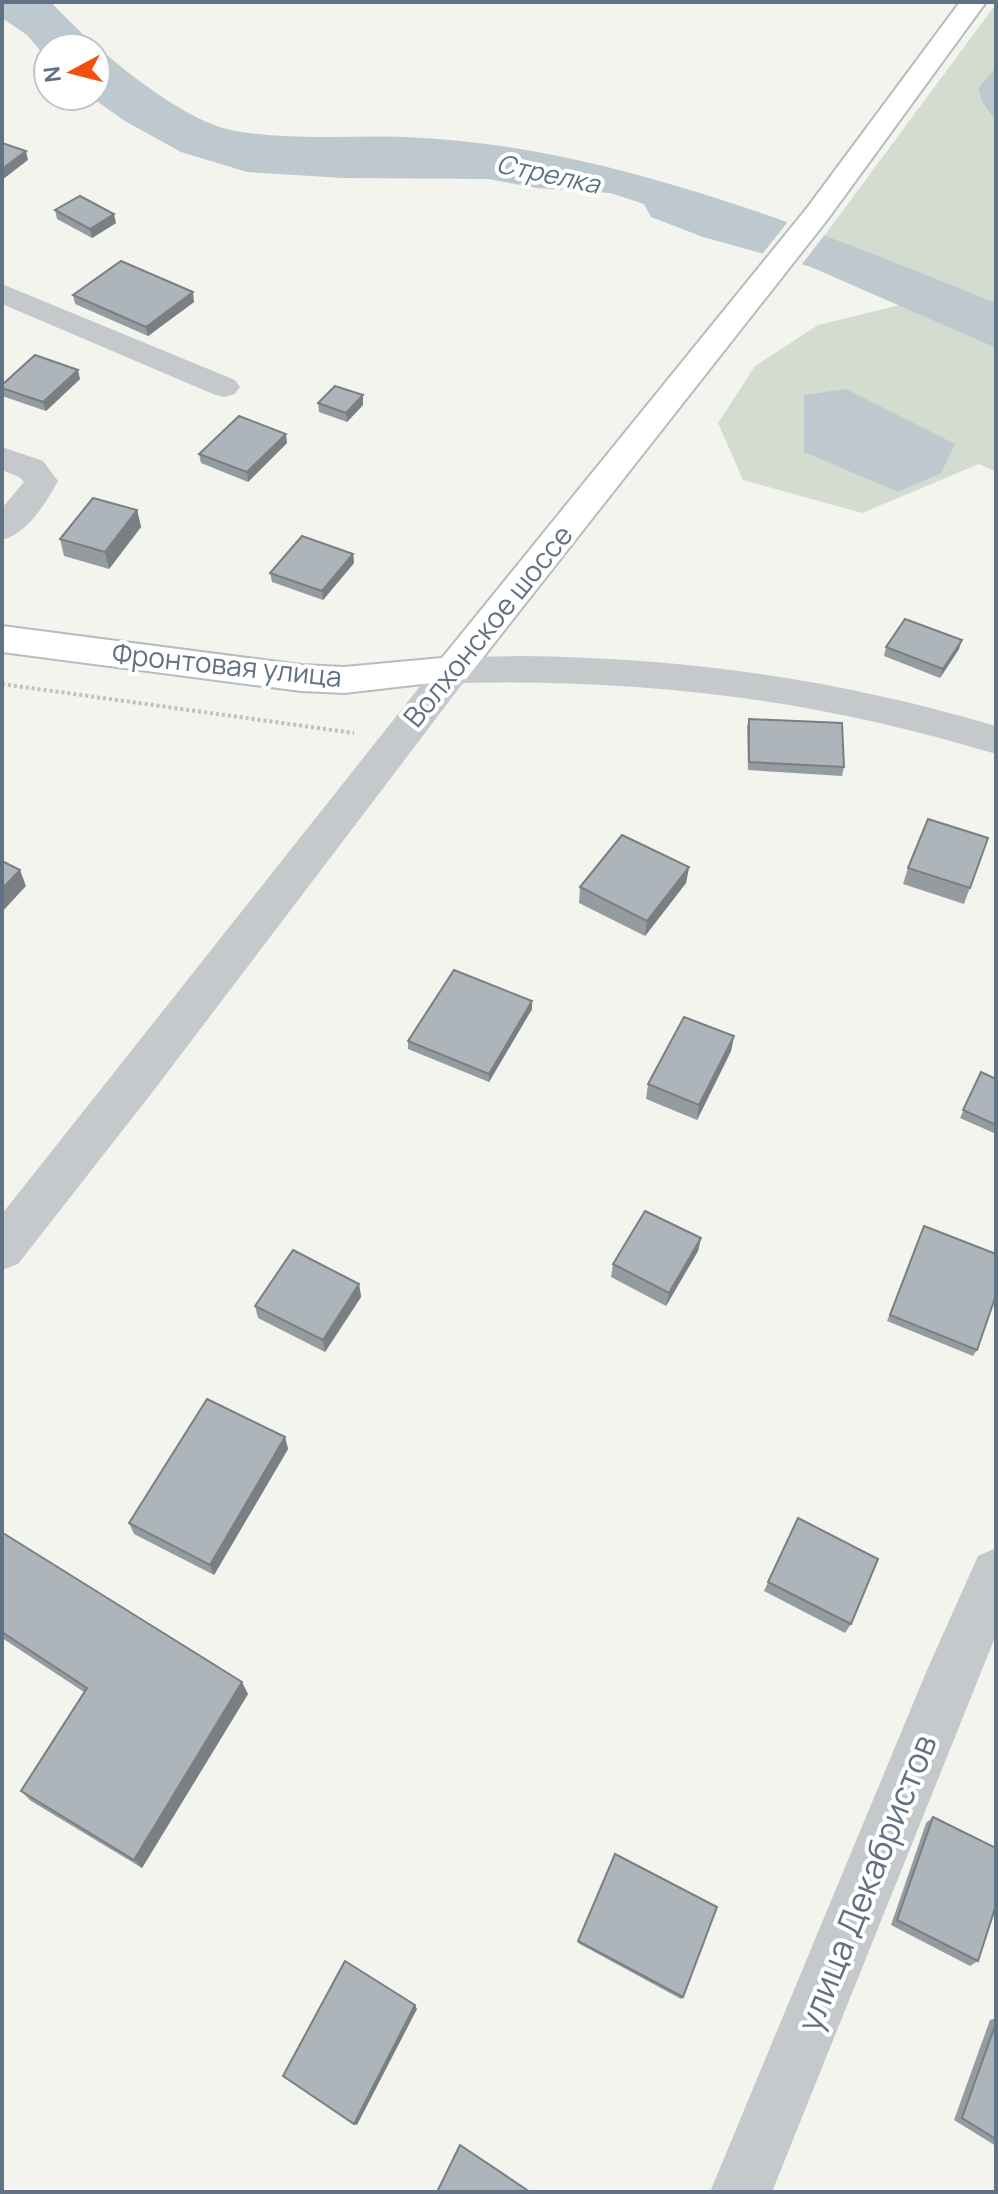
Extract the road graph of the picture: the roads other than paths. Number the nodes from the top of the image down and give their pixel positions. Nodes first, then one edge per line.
1 (973, 2) edge
2 (8, 304) edge
3 (224, 387) dead end
4 (2, 458) edge
5 (2, 529) edge
6 (2, 639) edge
7 (453, 670) junction
8 (996, 740) edge
9 (2, 1249) edge
10 (996, 1574) edge
11 (741, 2192) edge

1 - 7 main road, Волхонское шоссе
2 - 3 street
4 - 5 street
6 - 7 main road, Фронтовая улица
7 - 8 street
7 - 9 street, Волхонское шоссе
10 - 11 street, улица Декабристов

